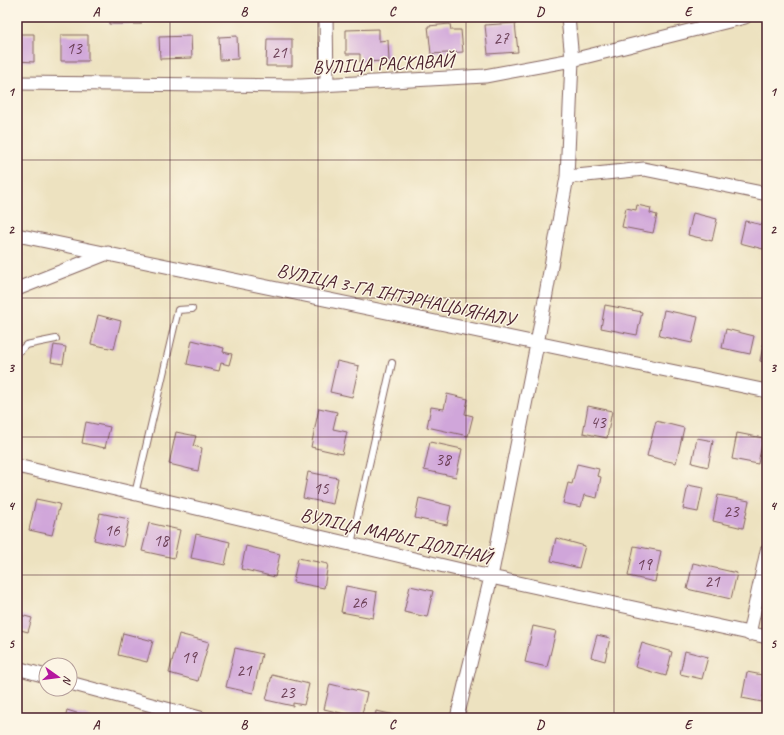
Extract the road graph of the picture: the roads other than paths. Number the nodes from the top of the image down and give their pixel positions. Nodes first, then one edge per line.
1 (326, 17) edge
2 (568, 17) edge
3 (745, 17) edge
4 (572, 60) junction
5 (17, 83) edge
6 (327, 85) junction
7 (567, 177) junction
8 (767, 194) edge
9 (17, 235) edge
10 (108, 253) junction
11 (17, 289) edge
12 (192, 309) dead end
13 (56, 339) dead end
14 (538, 344) junction
15 (17, 354) edge
16 (392, 363) dead end
17 (767, 391) edge
18 (17, 466) edge
19 (135, 494) junction
20 (351, 544) junction
21 (767, 552) edge
22 (491, 577) junction
23 (749, 634) junction
24 (767, 637) edge
25 (17, 668) edge
26 (38, 674) edge
27 (78, 685) edge
28 (200, 718) edge
29 (457, 718) edge

1 - 6 street
2 - 4 street
3 - 4 street, ВУЛІЦА РАСКАВАЙ
4 - 6 street, ВУЛІЦА РАСКАВАЙ
4 - 7 street
5 - 6 street, ВУЛІЦА РАСКАВАЙ
7 - 8 street
7 - 14 street
9 - 10 street, ВУЛІЦА 3-ГА ІНТЭРНАЦЫЯНАЛУ
10 - 11 street
10 - 14 street, ВУЛІЦА 3-ГА ІНТЭРНАЦЫЯНАЛУ
12 - 19 lane
13 - 15 lane
14 - 17 street, ВУЛІЦА 3-ГА ІНТЭРНАЦЫЯНАЛУ
14 - 22 street
16 - 20 lane
18 - 19 street, ВУЛІЦА МАРЫІ ДОЛІНАЙ
19 - 20 street, ВУЛІЦА МАРЫІ ДОЛІНАЙ
20 - 22 street, ВУЛІЦА МАРЫІ ДОЛІНАЙ
21 - 23 street
22 - 23 street, ВУЛІЦА МАРЫІ ДОЛІНАЙ
22 - 29 street
23 - 24 street, ВУЛІЦА МАРЫІ ДОЛІНАЙ
25 - 26 street
27 - 28 street

